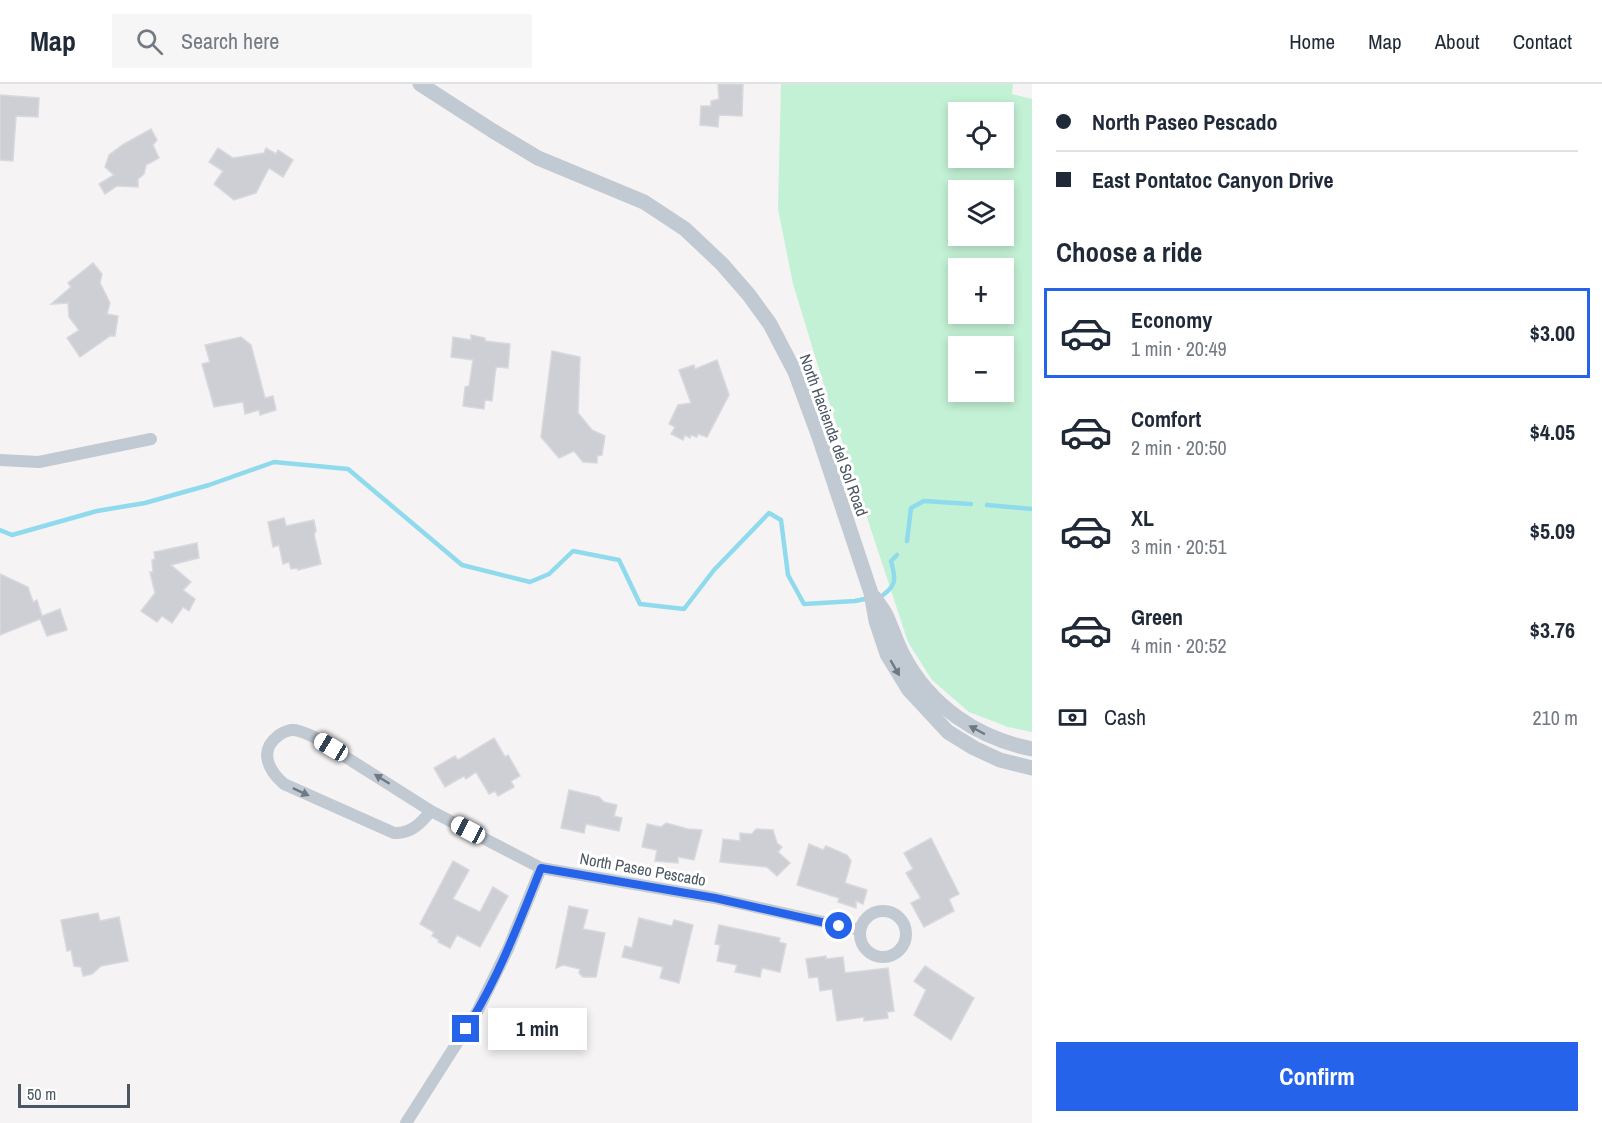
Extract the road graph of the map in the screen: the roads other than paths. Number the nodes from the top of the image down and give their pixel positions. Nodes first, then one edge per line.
1 (420, 84) edge
2 (151, 439) dead end
3 (0, 460) edge
4 (871, 593) junction
5 (1032, 749) edge
6 (1032, 768) edge
7 (431, 811) junction
8 (541, 868) junction
9 (860, 930) dead end
10 (406, 1123) edge

1 - 4 street, North Hacienda del Sol Road
2 - 3 street
5 -> 4 street, North Hacienda del Sol Road
4 -> 6 street, North Hacienda del Sol Road
7 -> 7 street, North Paseo Pescado
7 - 8 street, North Paseo Pescado
8 - 9 street, North Paseo Pescado
8 - 10 street

